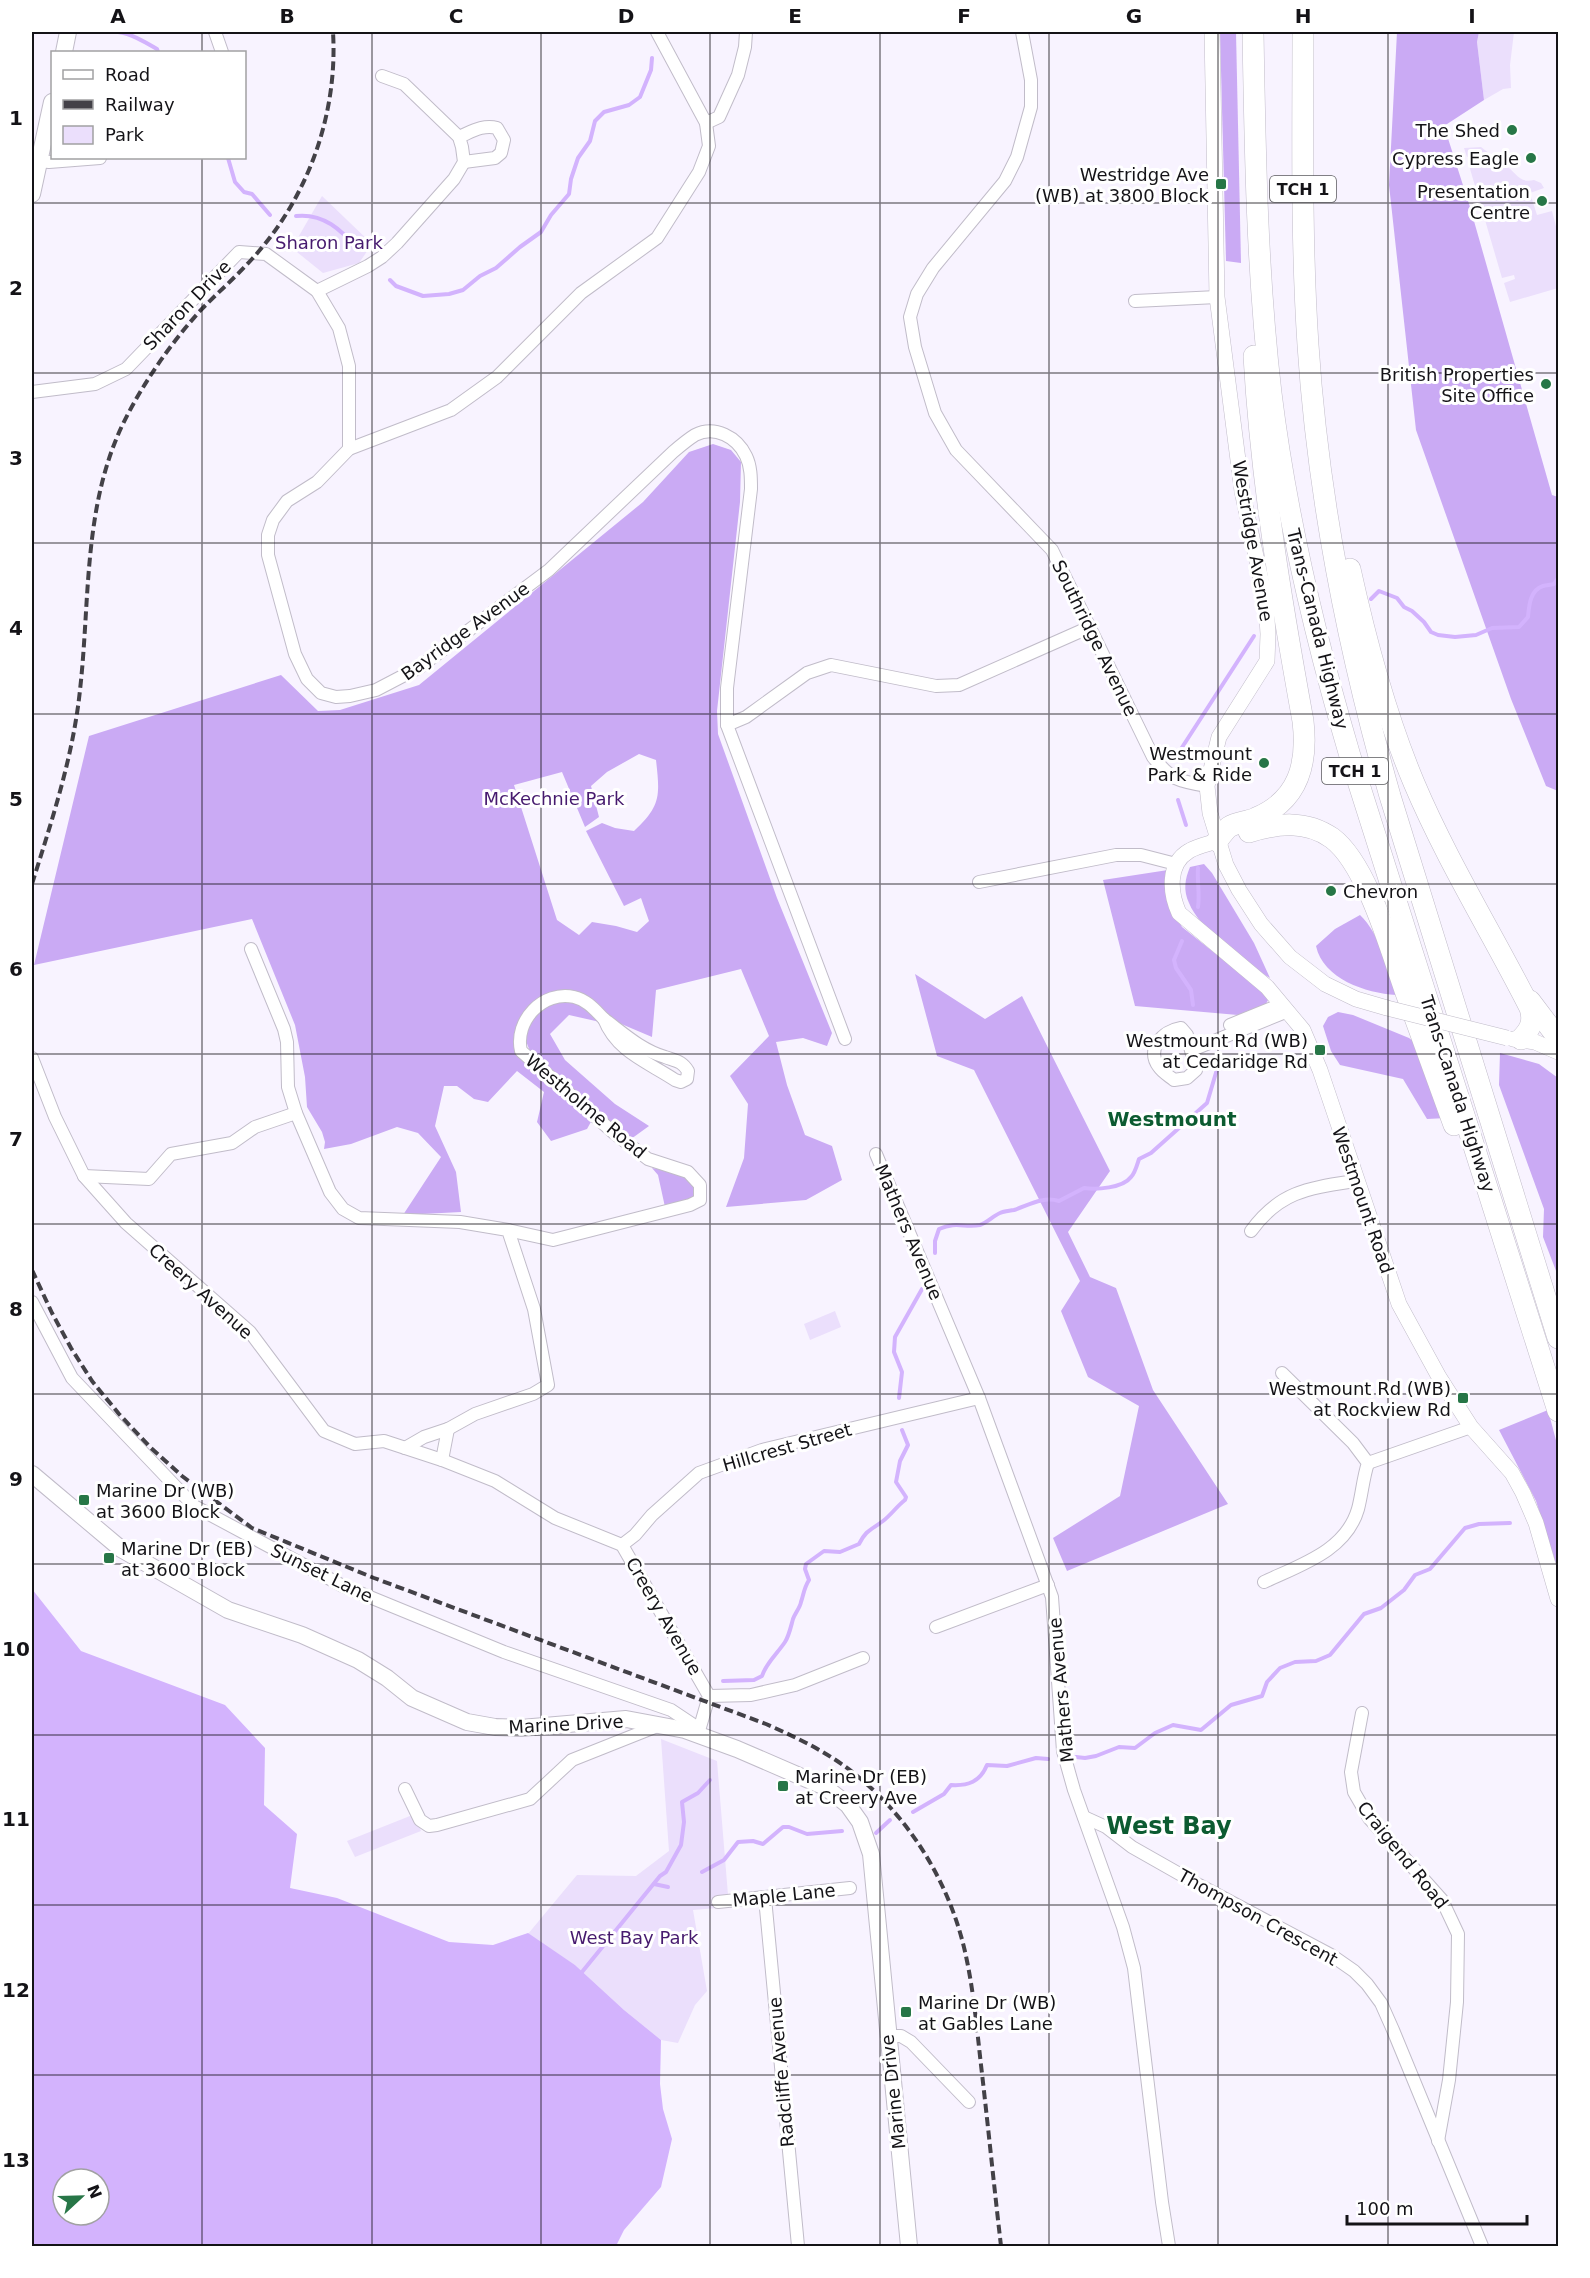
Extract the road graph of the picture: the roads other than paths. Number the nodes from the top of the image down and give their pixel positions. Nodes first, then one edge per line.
1 (68, 32) edge
2 (215, 32) edge
3 (657, 32) edge
4 (746, 32) edge
5 (1022, 32) edge
6 (1212, 32) edge
7 (1253, 32) edge
8 (1303, 32) edge
9 (64, 51) edge
10 (222, 51) edge
11 (382, 76) dead end
12 (51, 107) edge
13 (706, 123) junction
14 (459, 137) junction
15 (88, 159) edge
16 (464, 162) junction
17 (38, 168) junction
18 (32, 194) edge
19 (1257, 210) junction
20 (317, 291) junction
21 (1217, 297) junction
22 (1135, 301) dead end
23 (1308, 347) junction
24 (32, 392) edge
25 (349, 449) junction
26 (1090, 627) junction
27 (728, 725) junction
28 (1207, 786) junction
29 (1217, 842) junction
30 (1176, 864) junction
31 (979, 882) dead end
32 (251, 949) dead end
33 (1515, 978) junction
34 (1285, 1007) junction
35 (604, 1019) junction
36 (1558, 1038) edge
37 (844, 1039) dead end
38 (1514, 1039) junction
39 (1191, 1046) dead end
40 (1558, 1052) edge
41 (32, 1058) edge
42 (296, 1113) junction
43 (876, 1154) dead end
44 (84, 1176) junction
45 (1355, 1180) junction
46 (508, 1230) junction
47 (1251, 1231) dead end
48 (32, 1302) edge
49 (1528, 1315) junction
50 (1558, 1338) edge
51 (1282, 1373) dead end
52 (978, 1398) junction
53 (1558, 1411) edge
54 (1471, 1426) junction
55 (448, 1429) junction
56 (405, 1448) junction
57 (442, 1460) junction
58 (1368, 1463) junction
59 (32, 1474) edge
60 (622, 1545) junction
61 (1264, 1582) dead end
62 (1048, 1585) junction
63 (1558, 1599) edge
64 (936, 1627) dead end
65 (863, 1658) dead end
66 (709, 1696) junction
67 (1362, 1713) dead end
68 (662, 1725) junction
69 (698, 1731) junction
70 (405, 1789) dead end
71 (1084, 1817) junction
72 (850, 1888) dead end
73 (765, 1898) junction
74 (718, 1902) dead end
75 (887, 2036) junction
76 (969, 2102) dead end
77 (1438, 2141) junction
78 (798, 2247) edge
79 (909, 2247) edge
80 (1169, 2247) edge
81 (1482, 2247) edge

1 - 9 main road
2 - 10 street
3 - 13 street, Bayridge Avenue
4 - 13 street
5 - 26 street, Southridge Avenue
6 - 21 street, Westridge Avenue
7 - 19 highway, Trans-Canada Highway / TCH 1
8 - 23 highway, Trans-Canada Highway / TCH 1
11 - 14 street
12 - 17 main road
13 - 25 street, Bayridge Avenue
14 - 16 street
14 - 16 street
15 - 17 street
16 - 20 street
17 - 18 main road
19 - 29 highway
19 - 49 highway, Trans-Canada Highway / TCH 1
20 - 24 street, Sharon Drive
20 - 25 street, Sharon Drive
21 - 22 street
21 - 28 street, Westridge Avenue
23 - 33 highway
23 - 50 highway, Trans-Canada Highway / TCH 1
25 - 27 street, Bayridge Avenue
26 - 27 street
26 - 28 street, Southridge Avenue
27 - 37 street
28 - 29 street, Westridge Avenue
29 - 30 street
29 - 38 street, Westridge Avenue, bridge
29 - 49 highway
30 - 31 street
30 - 34 street, Westmount Road
32 - 42 street
33 - 36 highway
33 - 38 highway
34 - 39 street
34 - 45 street, Westmount Road
35 - 35 street, Westholme Road
35 - 46 street, Westholme Road
38 - 40 street, Westridge Avenue
41 - 44 street, Creery Avenue
42 - 44 street
42 - 46 street
43 - 52 street, Mathers Avenue
44 - 56 street, Creery Avenue
45 - 47 street
45 - 54 street, Westmount Road
46 - 55 street
48 - 69 street, Sunset Lane
49 - 53 highway, Trans-Canada Highway / TCH 1
51 - 58 street
52 - 60 street, Hillcrest Street
52 - 62 street, Mathers Avenue
54 - 58 street
54 - 63 street, Westmount Road
55 - 56 street
55 - 57 street
56 - 57 street, Creery Avenue
57 - 60 street, Creery Avenue
58 - 61 street
59 - 68 main road, Marine Drive
60 - 66 street, Creery Avenue
62 - 64 street
62 - 71 street, Mathers Avenue
65 - 66 street
66 - 69 street, Creery Avenue
67 - 77 street, Craigend Road
68 - 69 main road, Marine Drive
68 - 70 street
69 - 75 main road, Marine Drive
71 - 77 street, Thompson Crescent
71 - 80 street, Mathers Avenue
72 - 73 street, Maple Lane
73 - 74 street, Maple Lane
73 - 78 street, Radcliffe Avenue
75 - 76 street
75 - 79 main road, Marine Drive
77 - 81 street, Thompson Crescent

